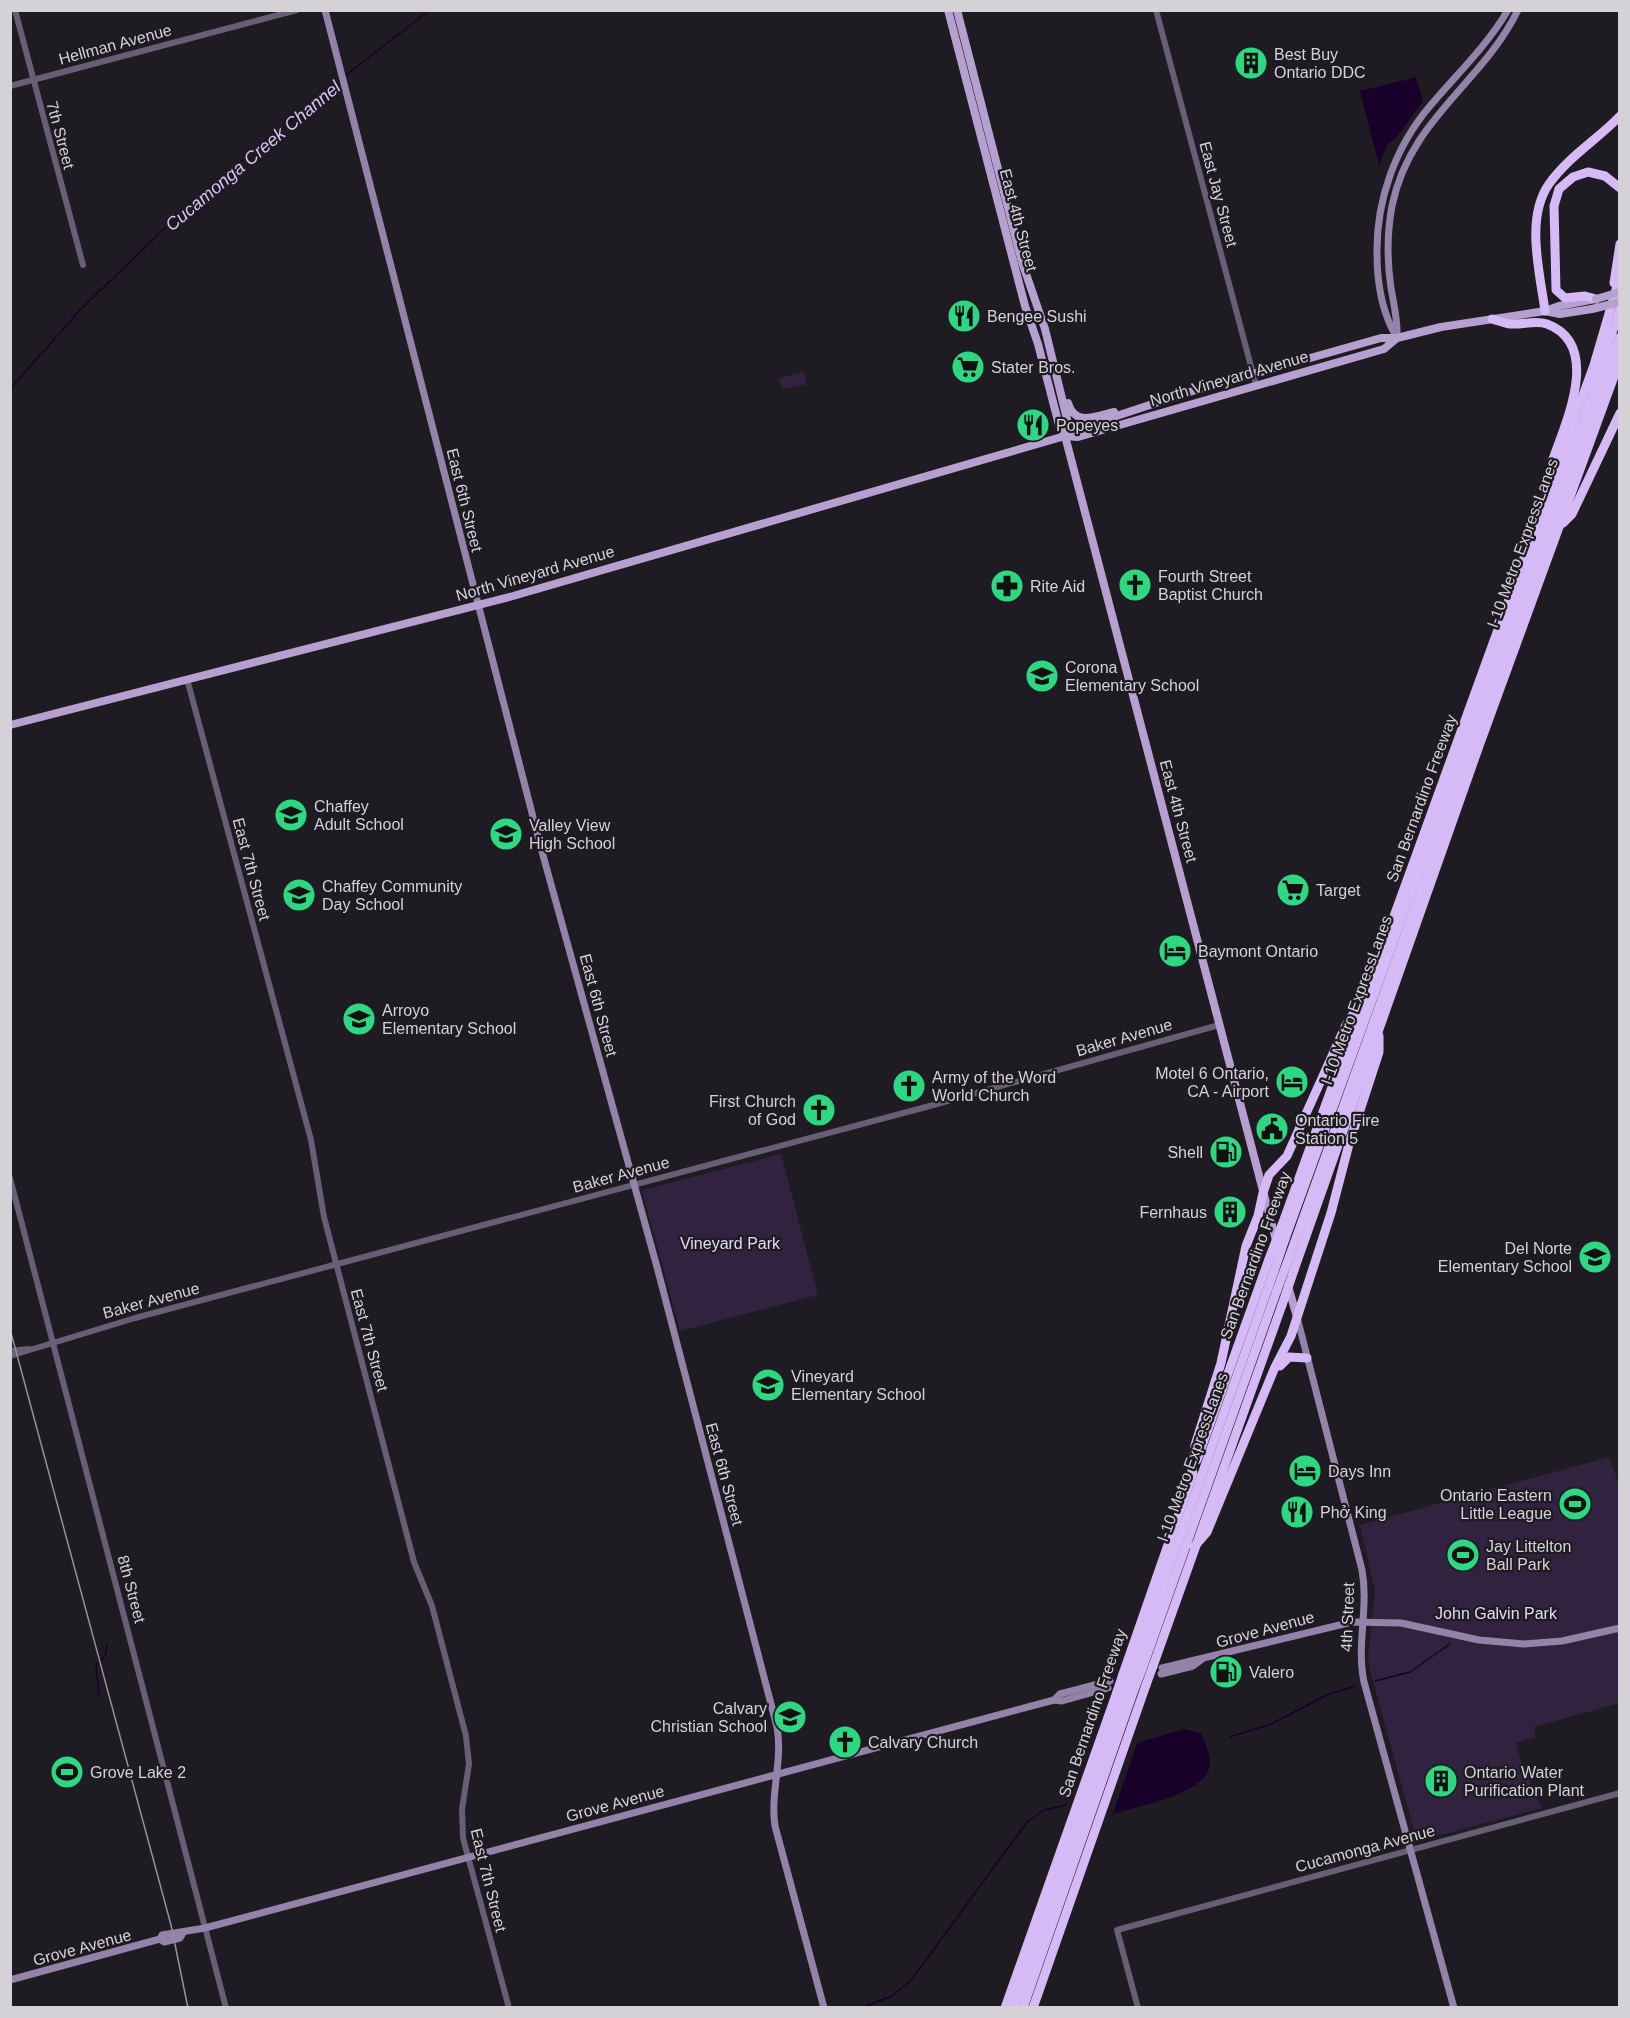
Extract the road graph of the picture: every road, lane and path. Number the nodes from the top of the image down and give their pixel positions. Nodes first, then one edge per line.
1 (15, 10) edge
2 (297, 10) edge
3 (325, 10) edge
4 (948, 10) edge
5 (957, 10) edge
6 (1156, 10) edge
7 (1508, 10) edge
8 (1518, 10) edge
9 (33, 80) junction
10 (10, 86) edge
11 (1620, 116) edge
12 (1620, 188) edge
13 (1620, 244) edge
14 (83, 265) dead end
15 (1620, 276) edge
16 (1620, 292) edge
17 (1620, 302) edge
18 (1594, 304) junction
19 (1615, 310) edge
20 (1545, 311) junction
21 (1492, 319) junction
22 (1047, 337) junction
23 (1620, 337) edge
24 (1397, 338) junction
25 (1620, 360) edge
26 (1253, 374) junction
27 (1256, 385) junction
28 (1186, 393) junction
29 (1620, 413) edge
30 (1127, 414) junction
31 (1142, 419) junction
32 (1065, 436) junction
33 (1541, 508) junction
34 (1562, 525) junction
35 (479, 605) junction
36 (187, 679) junction
37 (10, 725) edge
38 (1365, 996) junction
39 (1219, 1025) junction
40 (1379, 1029) junction
41 (10, 1178) edge
42 (633, 1185) junction
43 (1263, 1193) junction
44 (336, 1264) junction
45 (1297, 1317) junction
46 (54, 1342) junction
47 (29, 1349) junction
48 (10, 1352) edge
49 (10, 1356) edge
50 (1307, 1358) junction
51 (1271, 1381) junction
52 (1191, 1478) junction
53 (1194, 1547) junction
54 (1362, 1621) junction
55 (1620, 1628) edge
56 (1158, 1669) junction
57 (1132, 1672) junction
58 (1119, 1688) junction
59 (778, 1774) junction
60 (1620, 1793) edge
61 (1410, 1850) junction
62 (468, 1857) junction
63 (205, 1928) junction
64 (1036, 1946) junction
65 (10, 1980) edge
66 (226, 2007) edge
67 (509, 2007) edge
68 (824, 2007) edge
69 (1005, 2007) edge
70 (1014, 2007) edge
71 (1023, 2007) edge
72 (1033, 2007) edge
73 (1138, 2007) edge
74 (1454, 2007) edge

1 - 9 street, 7th Street
2 - 9 street, Hellman Avenue
3 - 35 main road, East 6th Street
4 - 32 main road, East 4th Street
5 - 22 main road, East 4th Street
6 - 26 street, East Jay Street
7 - 24 main road
8 - 24 main road
9 - 10 street, Hellman Avenue
9 - 14 street, 7th Street
11 - 20 highway
12 - 18 highway
13 - 19 highway
15 - 19 highway, San Bernardino Freeway
16 - 18 main road, North Vineyard Avenue, bridge
17 - 18 main road, North Vineyard Avenue, bridge
18 - 20 main road, North Vineyard Avenue
19 - 33 highway, San Bernardino Freeway
19 - 57 highway, I-10 Metro ExpressLanes, bridge
20 - 21 main road, North Vineyard Avenue
21 - 24 main road, North Vineyard Avenue
21 - 33 highway
22 - 30 main road
22 - 32 main road, East 4th Street
23 - 57 highway, I-10 Metro ExpressLanes, bridge
24 - 26 main road, North Vineyard Avenue
24 - 27 main road, North Vineyard Avenue
25 - 34 highway
26 - 27 street, East Jay Street
26 - 28 main road, North Vineyard Avenue
27 - 31 main road, North Vineyard Avenue
28 - 30 main road, North Vineyard Avenue
28 - 31 main road
29 - 34 highway
30 - 32 main road, North Vineyard Avenue
31 - 32 main road, North Vineyard Avenue
32 - 35 main road, North Vineyard Avenue
32 - 39 main road, East 4th Street
33 - 38 highway, San Bernardino Freeway
34 - 40 highway
35 - 36 main road, North Vineyard Avenue
35 - 42 main road, East 6th Street
36 - 37 main road, North Vineyard Avenue
36 - 44 street, East 7th Street
38 - 43 highway
38 - 52 highway, San Bernardino Freeway, bridge
39 - 42 street, Baker Avenue
39 - 43 main road, East 4th Street
40 - 45 highway
40 - 53 highway, bridge
41 - 46 street, 8th Street
42 - 44 street, Baker Avenue
42 - 59 main road, East 6th Street
43 - 45 main road, 4th Street
43 - 52 highway
44 - 46 street, Baker Avenue
44 - 62 street, East 7th Street
45 - 50 main road, 4th Street
45 - 51 highway
46 - 47 street, Baker Avenue
46 - 63 street, 8th Street
47 - 48 street, Baker Avenue
47 - 49 street, Baker Avenue
50 - 51 highway
50 - 54 main road, 4th Street
51 - 53 highway
52 - 57 highway, San Bernardino Freeway
53 - 56 highway
54 - 55 main road, Grove Avenue
54 - 56 main road, Grove Avenue
54 - 61 main road, 4th Street
56 - 72 highway, bridge
57 - 58 highway, San Bernardino Freeway, bridge
57 - 58 highway, I-10 Metro ExpressLanes, bridge
58 - 59 main road, Grove Avenue
58 - 64 highway, I-10 Metro ExpressLanes
58 - 69 highway, San Bernardino Freeway
58 - 71 highway, I-10 Metro ExpressLanes
59 - 62 main road, Grove Avenue
59 - 68 main road, East 6th Street
60 - 61 street, Cucamonga Avenue
61 - 73 street, Cucamonga Avenue
61 - 74 main road, 4th Street
62 - 63 main road, Grove Avenue
62 - 67 street, East 7th Street
63 - 65 main road, Grove Avenue
63 - 66 street, 8th Street
64 - 69 highway
64 - 70 highway, I-10 Metro ExpressLanes

